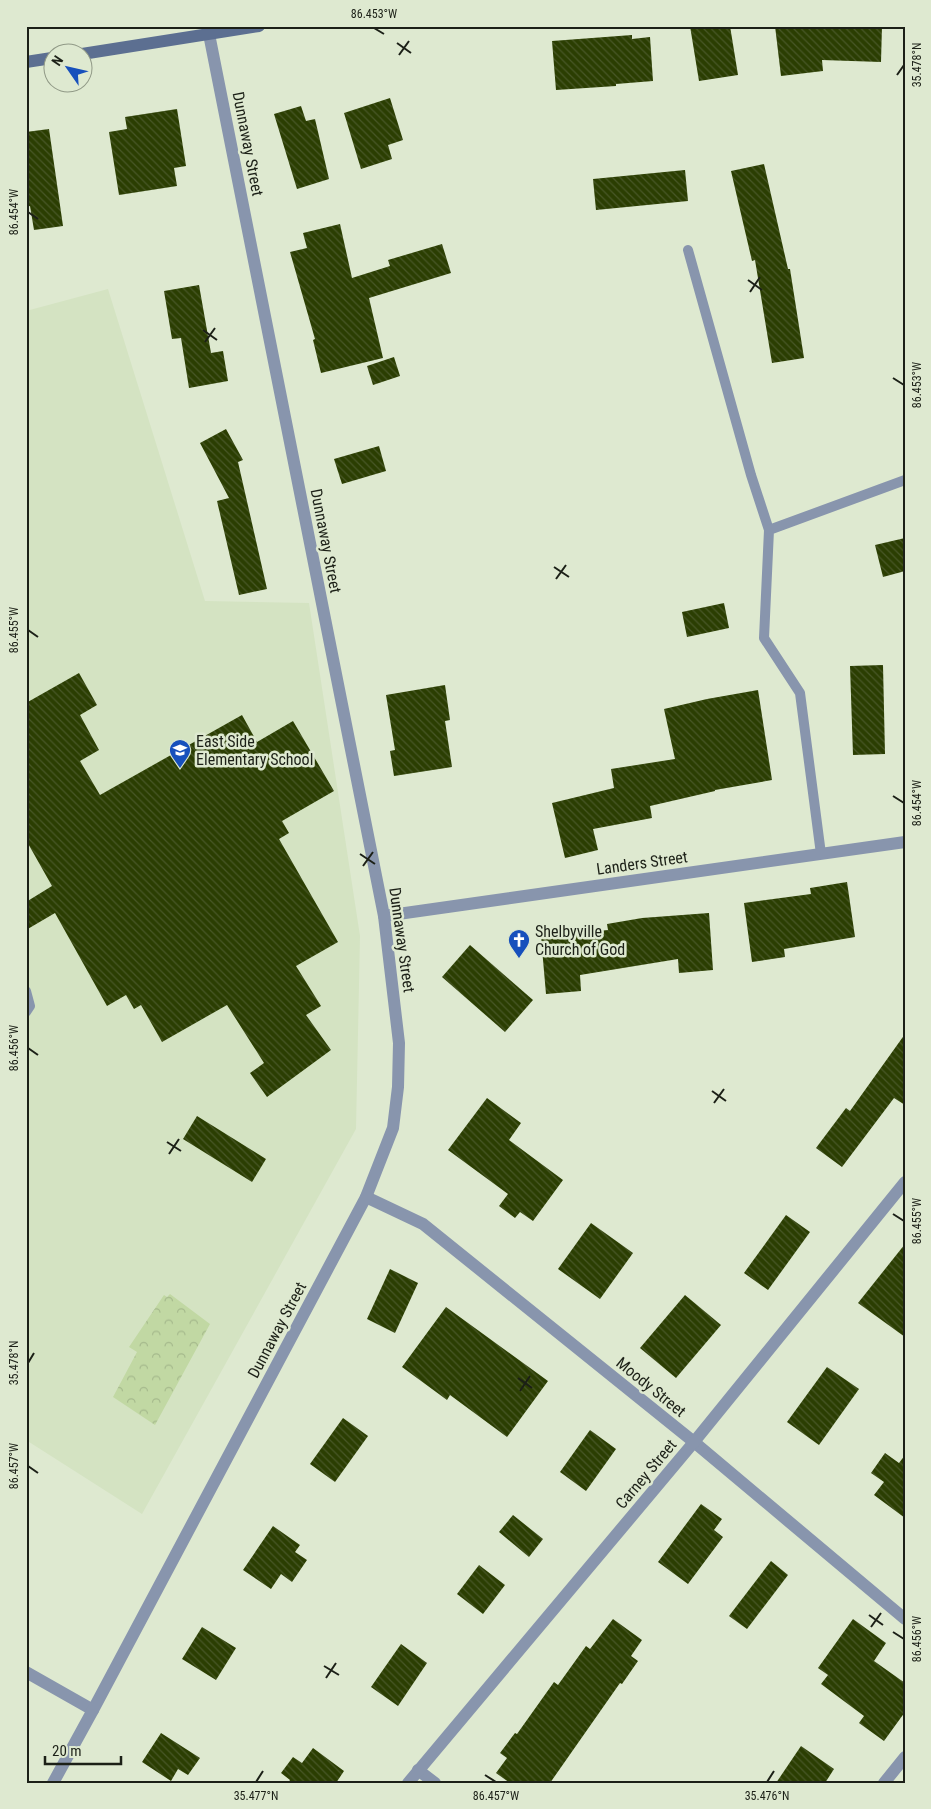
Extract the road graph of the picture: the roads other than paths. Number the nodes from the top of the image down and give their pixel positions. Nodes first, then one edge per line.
1 (259, 26) edge
2 (209, 34) junction
3 (92, 52) edge
4 (42, 60) edge
5 (26, 62) edge
6 (688, 250) dead end
7 (905, 480) edge
8 (769, 530) junction
9 (905, 842) edge
10 (821, 854) junction
11 (384, 916) junction
12 (26, 991) edge
13 (26, 1012) edge
14 (905, 1182) edge
15 (366, 1196) junction
16 (694, 1442) junction
17 (903, 1615) edge
18 (26, 1672) edge
19 (94, 1710) junction
20 (905, 1757) edge
21 (418, 1770) junction
22 (52, 1783) edge
23 (408, 1783) edge
24 (435, 1783) edge
25 (884, 1783) edge

1 - 2 main road
2 - 3 main road
2 - 11 street, Dunnaway Street
4 - 5 main road
6 - 8 lane
7 - 8 lane
8 - 10 lane
9 - 10 street, Landers Street
10 - 11 street, Landers Street
11 - 15 street, Dunnaway Street
12 - 13 lane
14 - 16 street, Carney Street
15 - 16 street, Moody Street
15 - 19 street, Dunnaway Street
16 - 17 street, Moody Street
16 - 21 street, Carney Street
18 - 19 street
19 - 22 street, Dunnaway Street
20 - 25 street
21 - 23 street, Carney Street
21 - 24 street

